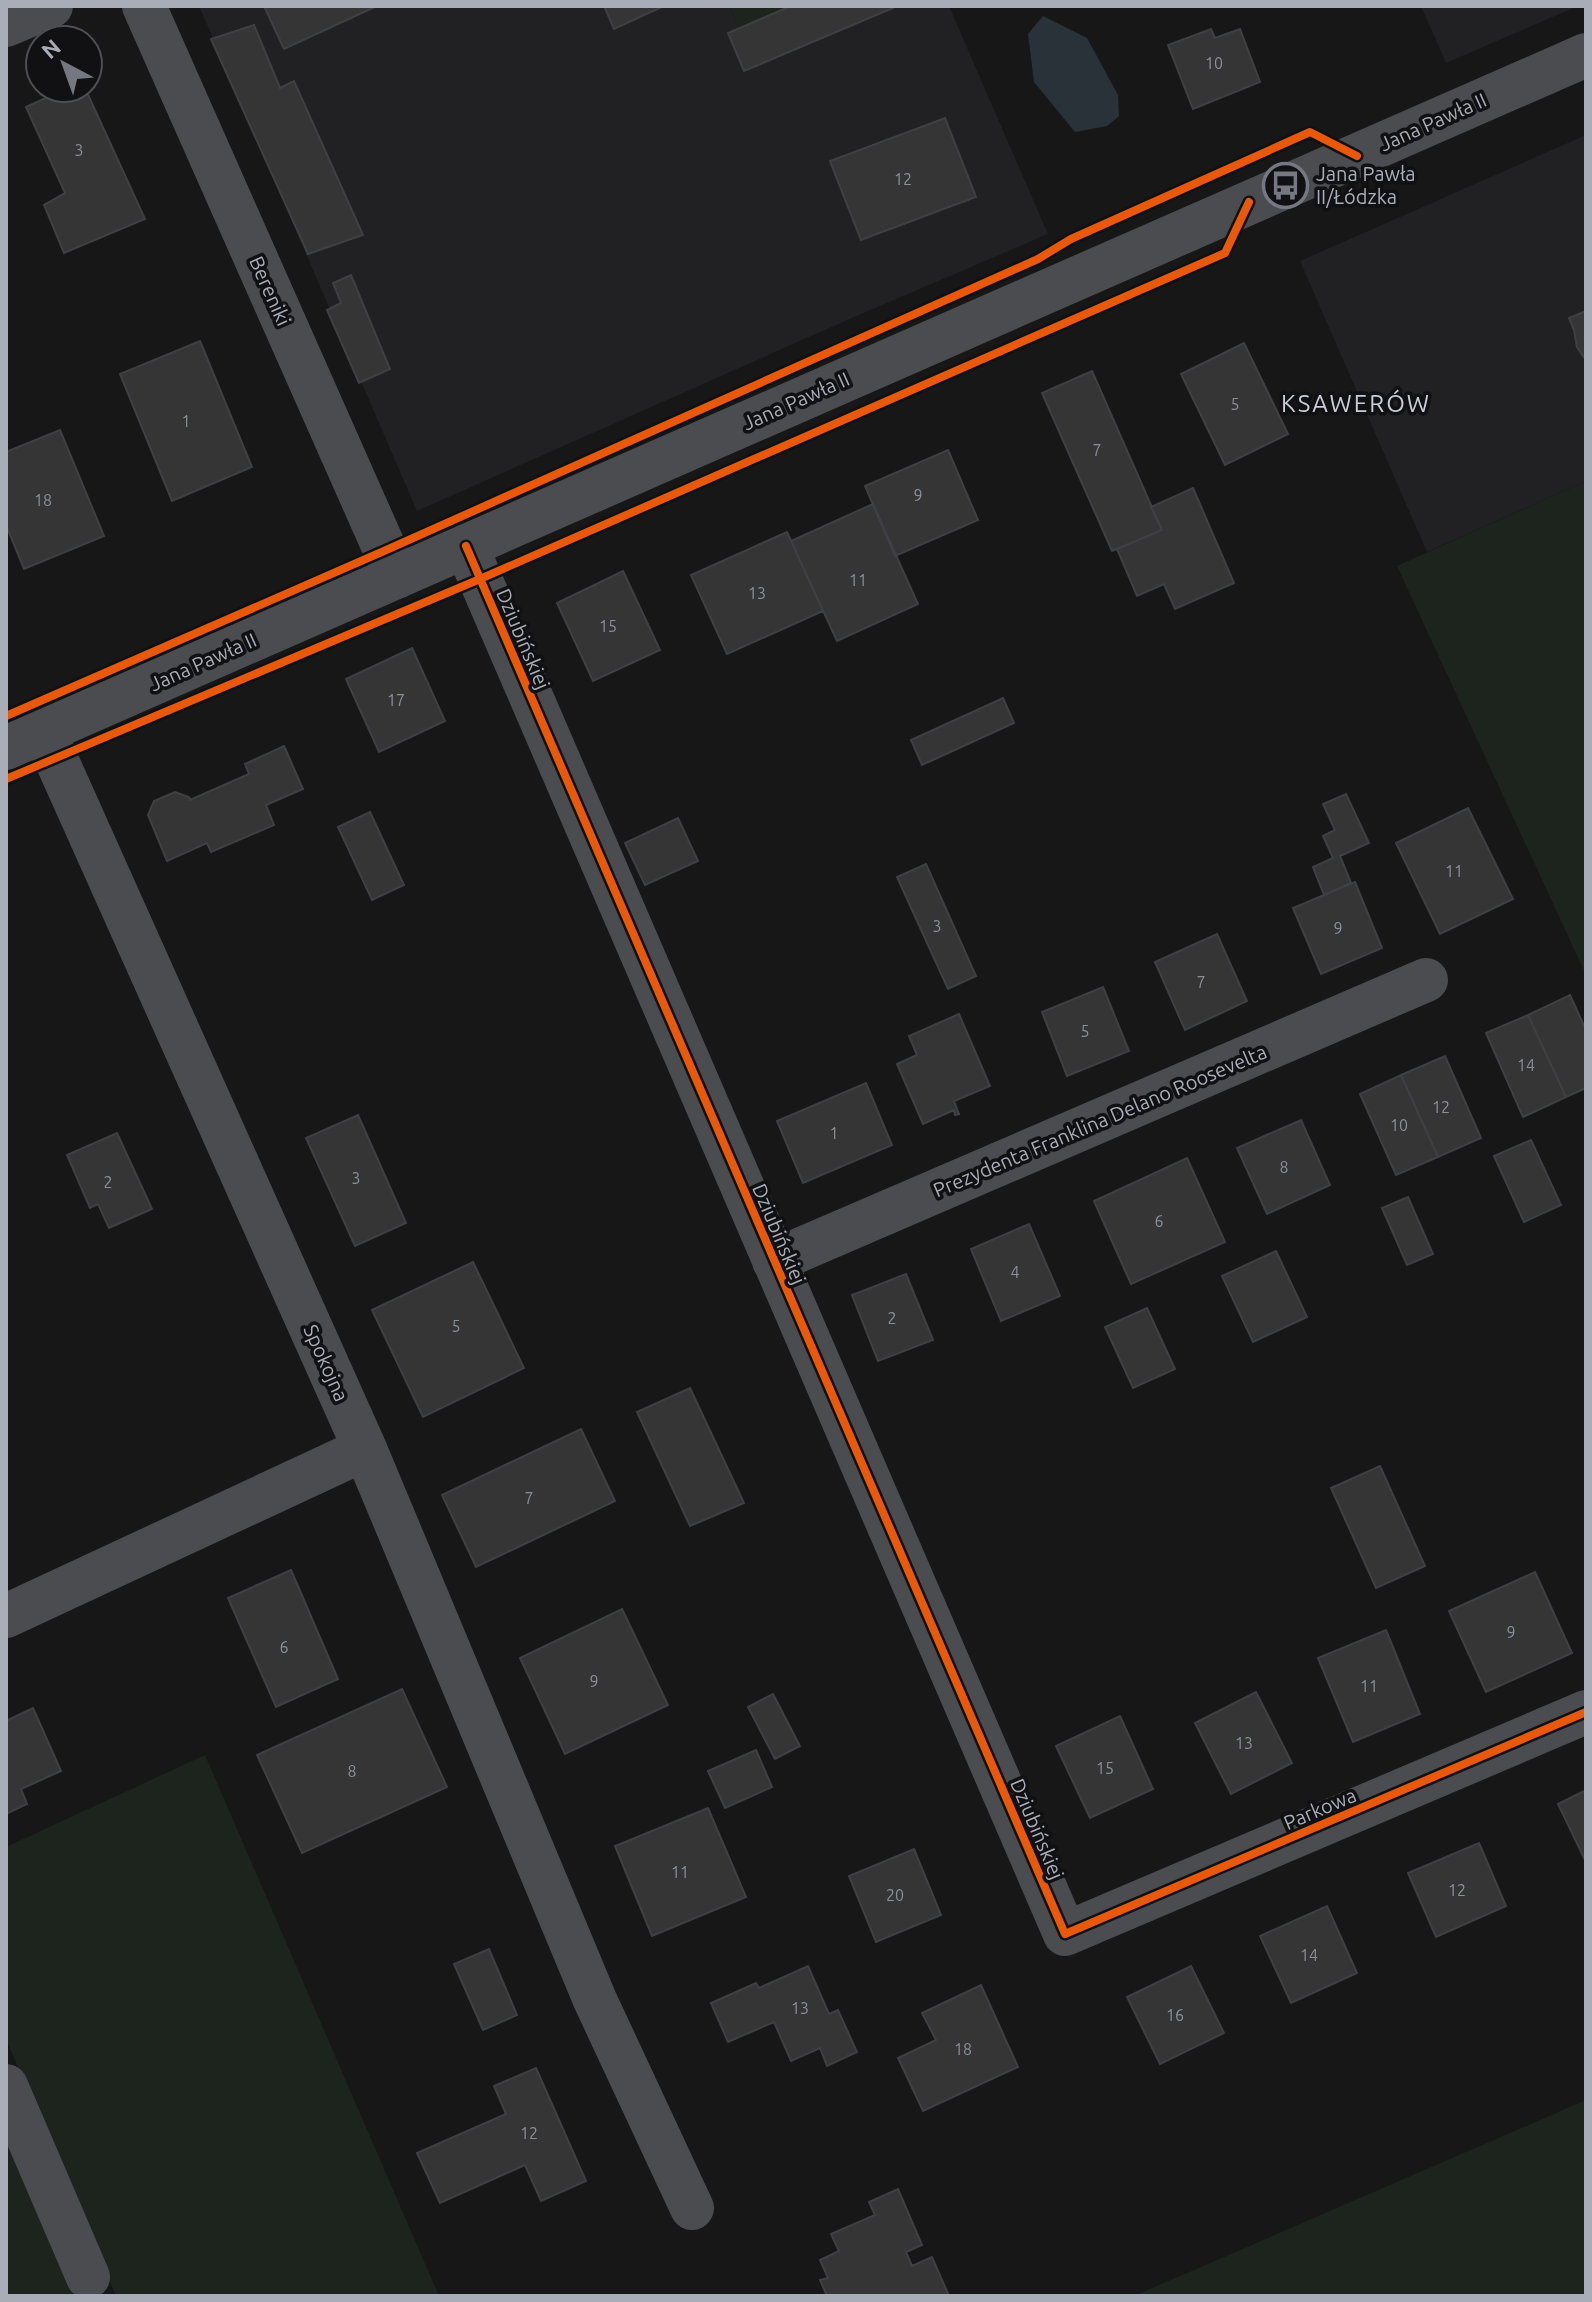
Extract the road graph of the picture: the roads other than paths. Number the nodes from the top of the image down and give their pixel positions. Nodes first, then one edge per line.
1 (51, 6) edge
2 (144, 6) edge
3 (6, 25) edge
4 (1586, 55) edge
5 (466, 546) junction
6 (397, 577) junction
7 (25, 740) edge
8 (1426, 980) dead end
9 (774, 1261) junction
10 (365, 1449) junction
11 (6, 1616) edge
12 (1586, 1712) edge
13 (1065, 1934) joint
14 (6, 2086) edge
15 (692, 2208) dead end
16 (88, 2277) dead end

1 - 3 street
2 - 6 street, Bereniki
4 - 5 street, Jana Pawła II
5 - 6 street, Jana Pawła II
5 - 9 street, Dziubińskiej
6 - 7 street, Jana Pawła II
7 - 10 street, Spokojna
8 - 9 street, Prezydenta Franklina Delano Roosevelta
9 - 13 street, Dziubińskiej
10 - 11 street
10 - 15 street, Spokojna
12 - 13 street, Parkowa
14 - 16 street

